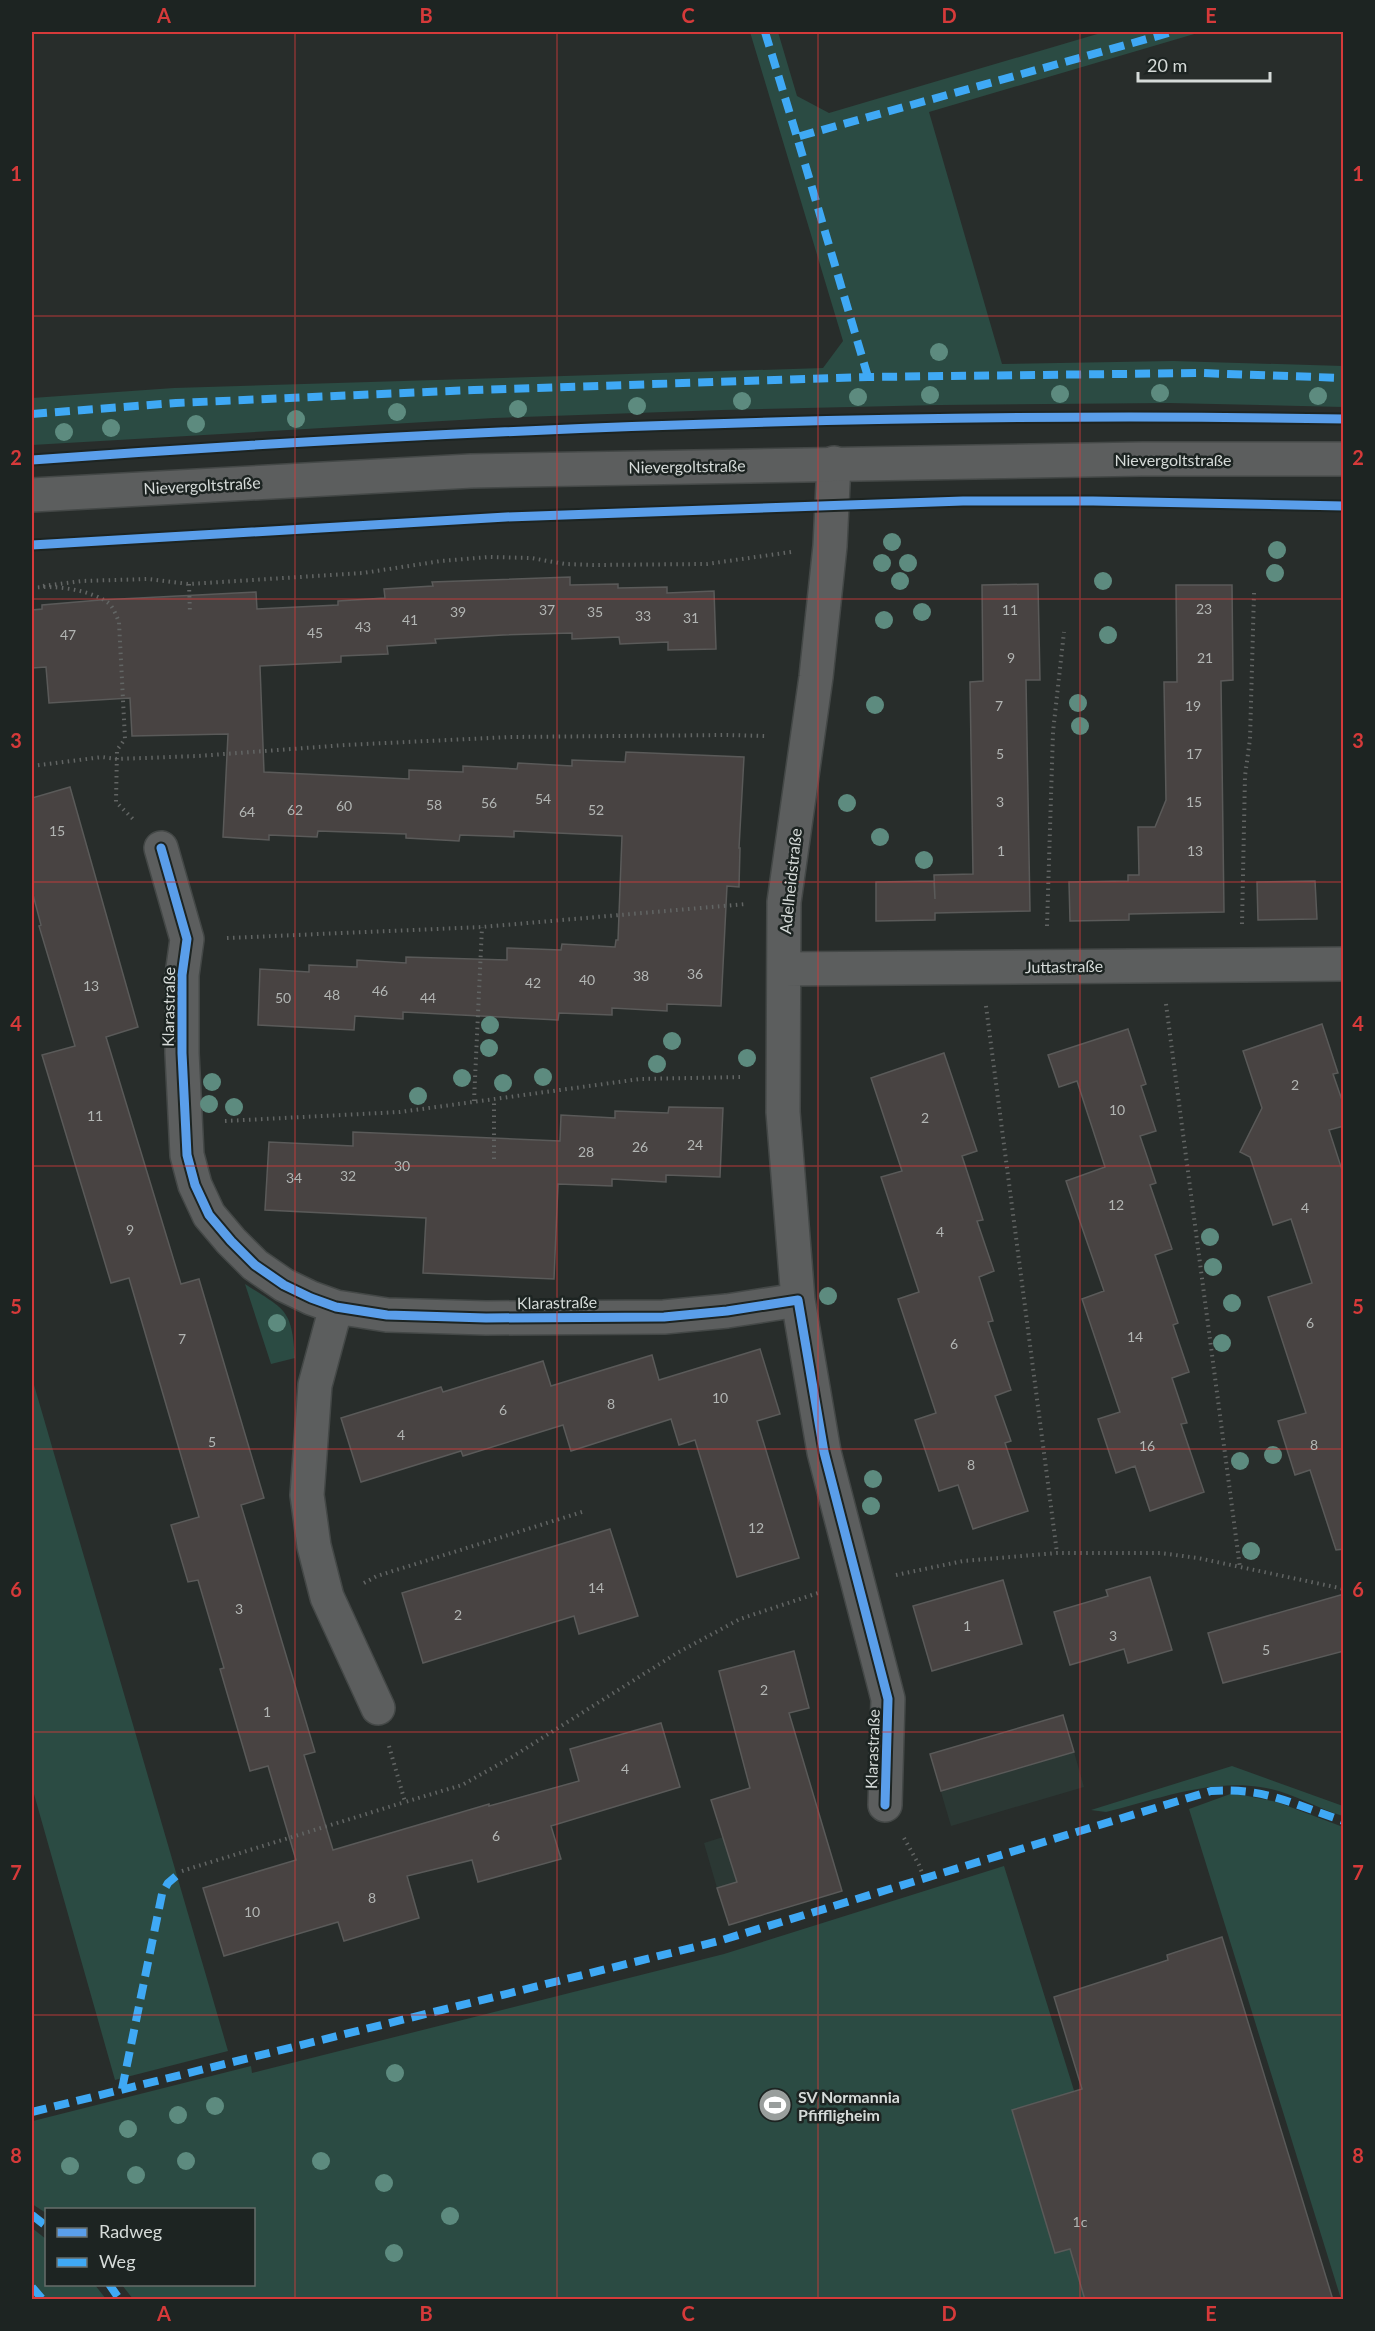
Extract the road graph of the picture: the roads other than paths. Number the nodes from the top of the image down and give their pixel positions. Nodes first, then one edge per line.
1 (1344, 459) edge
2 (834, 464) junction
3 (32, 495) edge
4 (161, 848) road end
5 (1344, 964) edge
6 (784, 969) junction
7 (798, 1300) junction
8 (336, 1307) junction
9 (378, 1708) road end
10 (885, 1805) dead end

1 - 2 street, Nievergoltstraße
2 - 3 street, Nievergoltstraße
2 - 6 street, Adelheidstraße
4 - 8 street, Klarastraße
5 - 6 street, Juttastraße
6 - 7 street, Adelheidstraße
7 - 8 street, Klarastraße
7 - 10 street, Klarastraße
8 - 9 street

